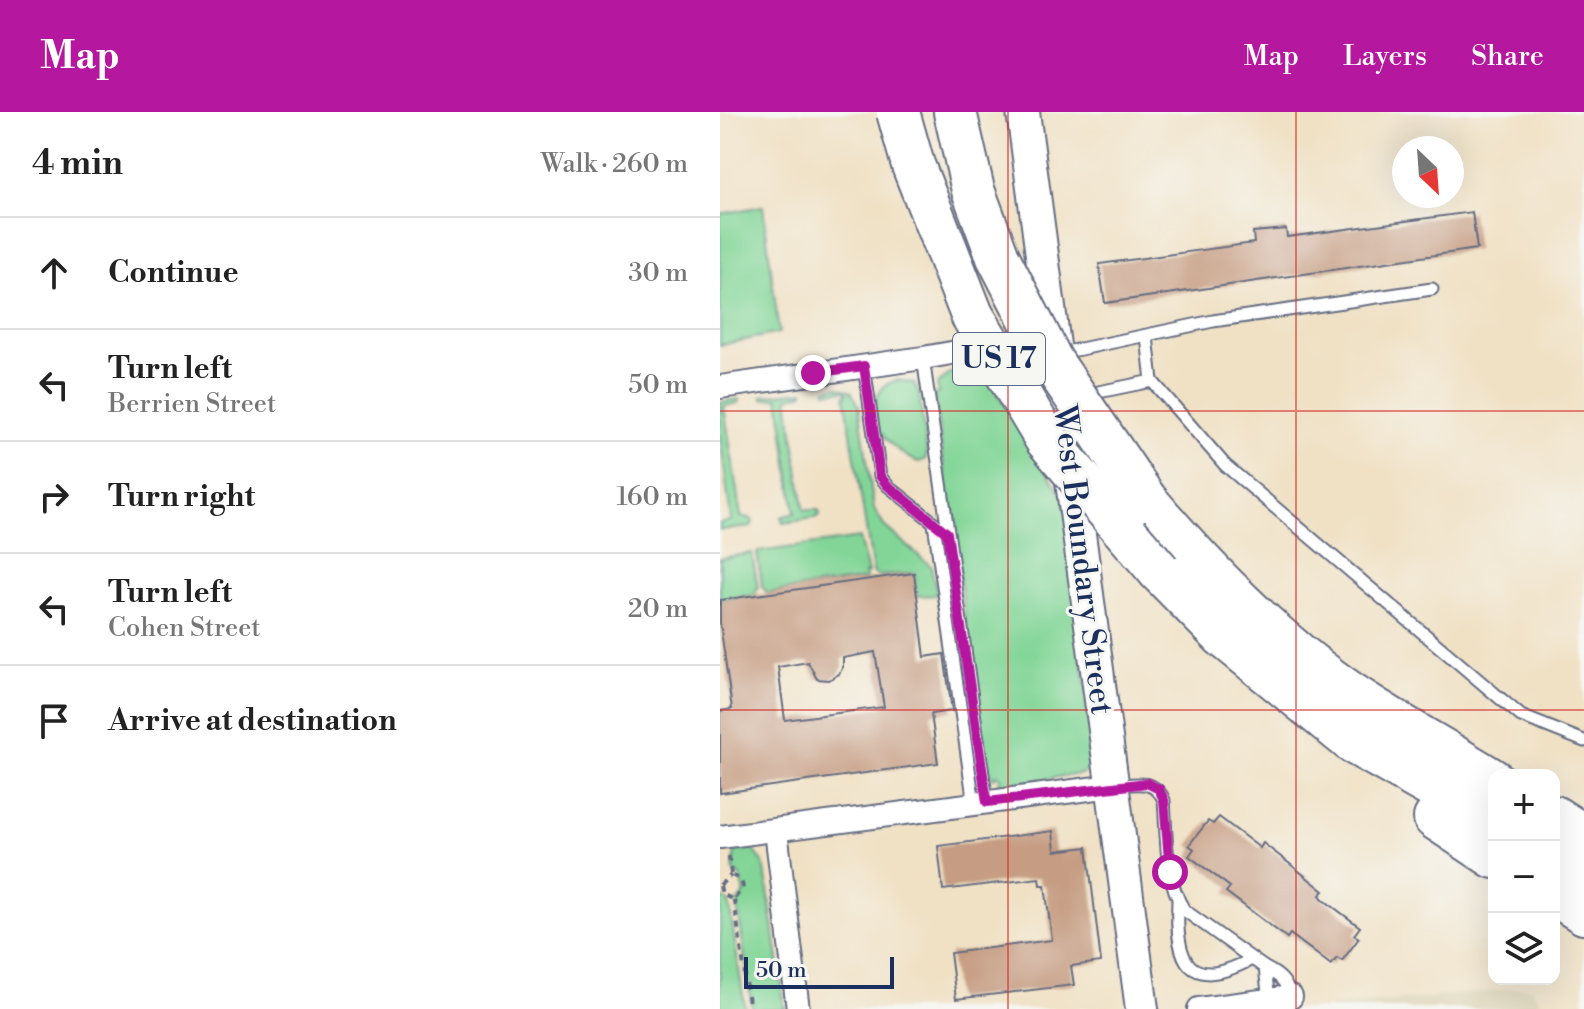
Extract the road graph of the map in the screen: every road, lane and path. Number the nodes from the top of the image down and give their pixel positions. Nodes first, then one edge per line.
1 (898, 112) edge
2 (955, 112) edge
3 (1023, 113) edge
4 (1432, 289) dead end
5 (1147, 336) junction
6 (1055, 345) junction
7 (923, 358) junction
8 (864, 366) junction
9 (1152, 381) junction
10 (720, 387) edge
11 (1062, 399) junction
12 (934, 523) junction
13 (947, 533) junction
14 (1284, 686) junction
15 (1422, 736) junction
16 (1584, 741) edge
17 (1495, 769) edge
18 (1488, 777) edge
19 (1112, 786) junction
20 (1560, 798) edge
21 (980, 803) junction
22 (1584, 809) edge
23 (1488, 819) edge
24 (1560, 821) edge
25 (776, 831) junction
26 (1584, 836) edge
27 (724, 844) edge
28 (1488, 853) edge
29 (1560, 860) edge
30 (1584, 874) edge
31 (731, 875) junction
32 (720, 886) edge
33 (1560, 898) edge
34 (734, 900) junction
35 (1178, 901) junction
36 (1584, 913) edge
37 (1252, 959) junction
38 (1265, 968) junction
39 (1280, 998) junction
40 (750, 1009) edge
41 (798, 1009) edge
42 (1142, 1009) edge
43 (1199, 1009) edge

1 - 14 highway, US 17, bridge
2 - 15 highway, US 17, bridge
3 - 6 main road, West Boundary Street
4 - 5 lane
5 - 6 lane
5 - 9 lane
6 - 7 street
6 - 11 main road, West Boundary Street
7 - 8 street
7 - 13 lane
8 - 10 street
8 - 12 lane
9 - 11 lane
9 - 16 lane
11 - 19 main road, West Boundary Street
12 - 13 lane
12 - 21 lane
13 - 21 lane
14 - 23 highway, US 17
14 - 28 highway
15 - 17 highway
15 - 18 highway, US 17
19 - 21 street
19 - 35 lane
19 - 42 main road, West Boundary Street
20 - 22 highway
21 - 25 street
24 - 26 highway
25 - 27 street
25 - 41 street
27 - 31 path
29 - 30 highway
31 - 32 path
31 - 34 path
32 - 34 path
33 - 36 highway
34 - 40 path
35 - 37 lane
35 - 37 lane
37 - 38 lane
38 - 39 lane
38 - 39 lane
39 - 43 street

